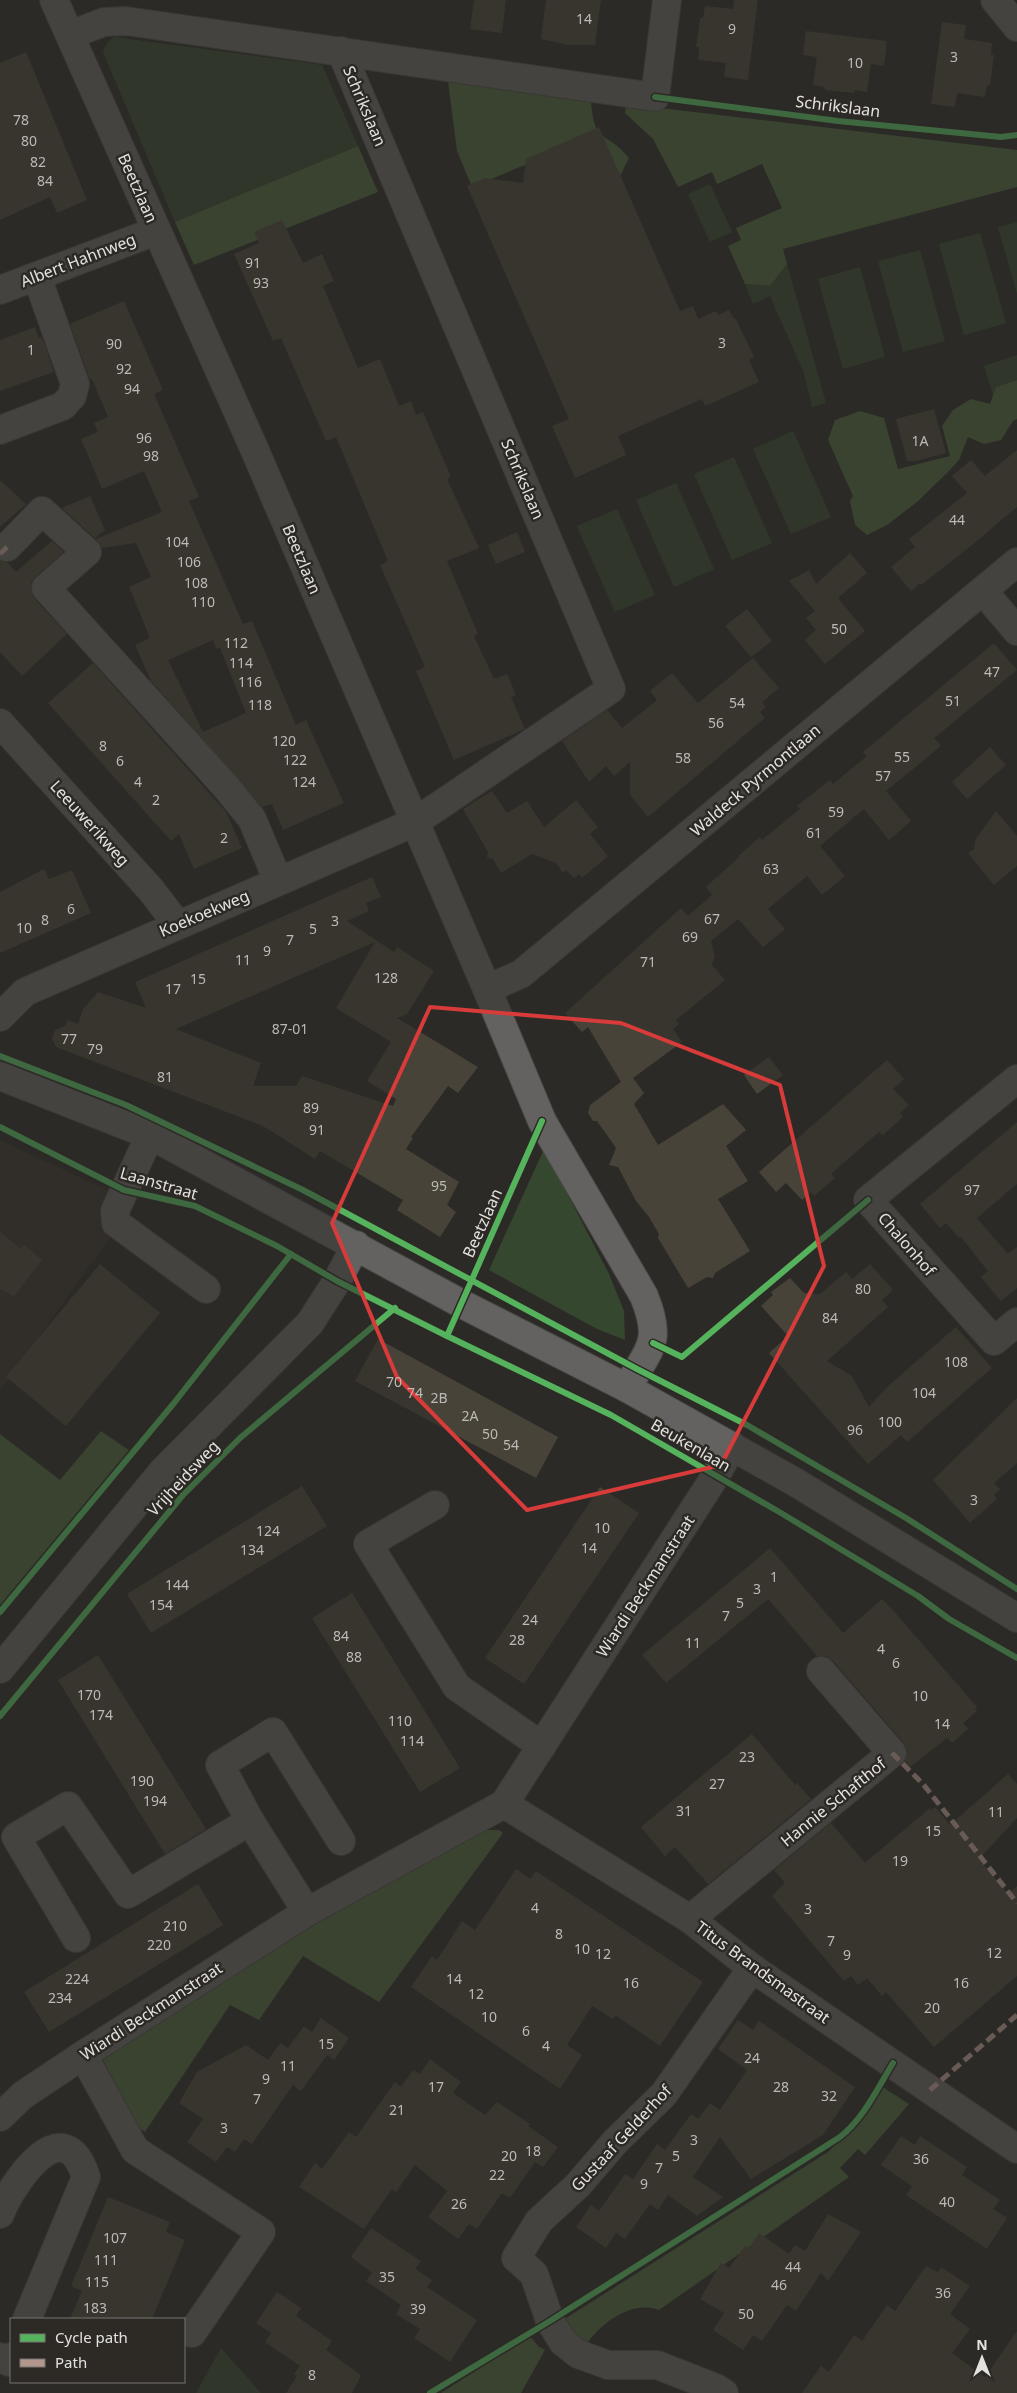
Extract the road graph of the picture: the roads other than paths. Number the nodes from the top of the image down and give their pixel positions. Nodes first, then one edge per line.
1 (54, 0) edge
2 (668, 0) edge
3 (995, 0) edge
4 (1017, 26) edge
5 (70, 36) junction
6 (342, 51) junction
7 (156, 230) junction
8 (37, 276) junction
9 (0, 290) edge
10 (0, 430) edge
11 (7, 547) dead end
12 (1017, 562) edge
13 (984, 590) junction
14 (1017, 631) edge
15 (0, 723) edge
16 (416, 822) junction
17 (278, 881) junction
18 (177, 924) junction
19 (488, 989) junction
20 (0, 1017) edge
21 (0, 1076) edge
22 (1017, 1079) edge
23 (150, 1135) junction
24 (356, 1245) junction
25 (206, 1289) dead end
26 (1017, 1322) edge
27 (627, 1388) junction
28 (732, 1446) junction
29 (435, 1505) dead end
30 (1017, 1618) edge
31 (0, 1668) edge
32 (821, 1671) dead end
33 (542, 1746) junction
34 (504, 1804) junction
35 (250, 1821) junction
36 (341, 1841) dead end
37 (307, 1912) junction
38 (690, 1919) junction
39 (76, 1938) dead end
40 (752, 1968) junction
41 (84, 2054) junction
42 (0, 2117) edge
43 (1017, 2149) edge
44 (0, 2214) edge
45 (27, 2318) edge
46 (192, 2333) dead end
47 (0, 2357) edge
48 (10, 2360) edge
49 (724, 2393) edge

1 - 5 street, Beetzlaan
2 - 6 street, Schrikslaan
3 - 4 street
5 - 6 street, Schrikslaan
5 - 7 street, Beetzlaan
6 - 16 street, Schrikslaan
7 - 8 street, Albert Hahnweg
7 - 16 street, Beetzlaan
8 - 9 street, Albert Hahnweg
8 - 10 street
11 - 17 street
12 - 13 street, Waldeck Pyrmontlaan
13 - 14 street
13 - 19 street, Waldeck Pyrmontlaan
15 - 18 street, Leeuwerikweg
16 - 17 street, Koekoekweg
16 - 19 street, Beetzlaan
17 - 18 street, Koekoekweg
18 - 20 street, Koekoekweg
19 - 27 street, Beetzlaan
21 - 23 street, Laanstraat
22 - 26 street, Chalonhof
23 - 24 street, Laanstraat
23 - 25 street
24 - 27 street, Beukenlaan
24 - 31 street, Vrijheidsweg
27 - 28 street, Beukenlaan
28 - 30 street, Beukenlaan
28 - 33 street, Wiardi Beckmanstraat
29 - 33 street
32 - 38 street, Hannie Schafthof
33 - 34 street, Wiardi Beckmanstraat
34 - 37 street, Wiardi Beckmanstraat
34 - 38 street, Titus Brandsmastraat
35 - 36 street
35 - 37 street
35 - 39 street
37 - 41 street, Wiardi Beckmanstraat
38 - 40 street, Titus Brandsmastraat
40 - 43 street, Titus Brandsmastraat
40 - 49 street, Gustaaf Gelderhof
41 - 42 street, Wiardi Beckmanstraat
41 - 46 street
44 - 45 street
47 - 48 street

